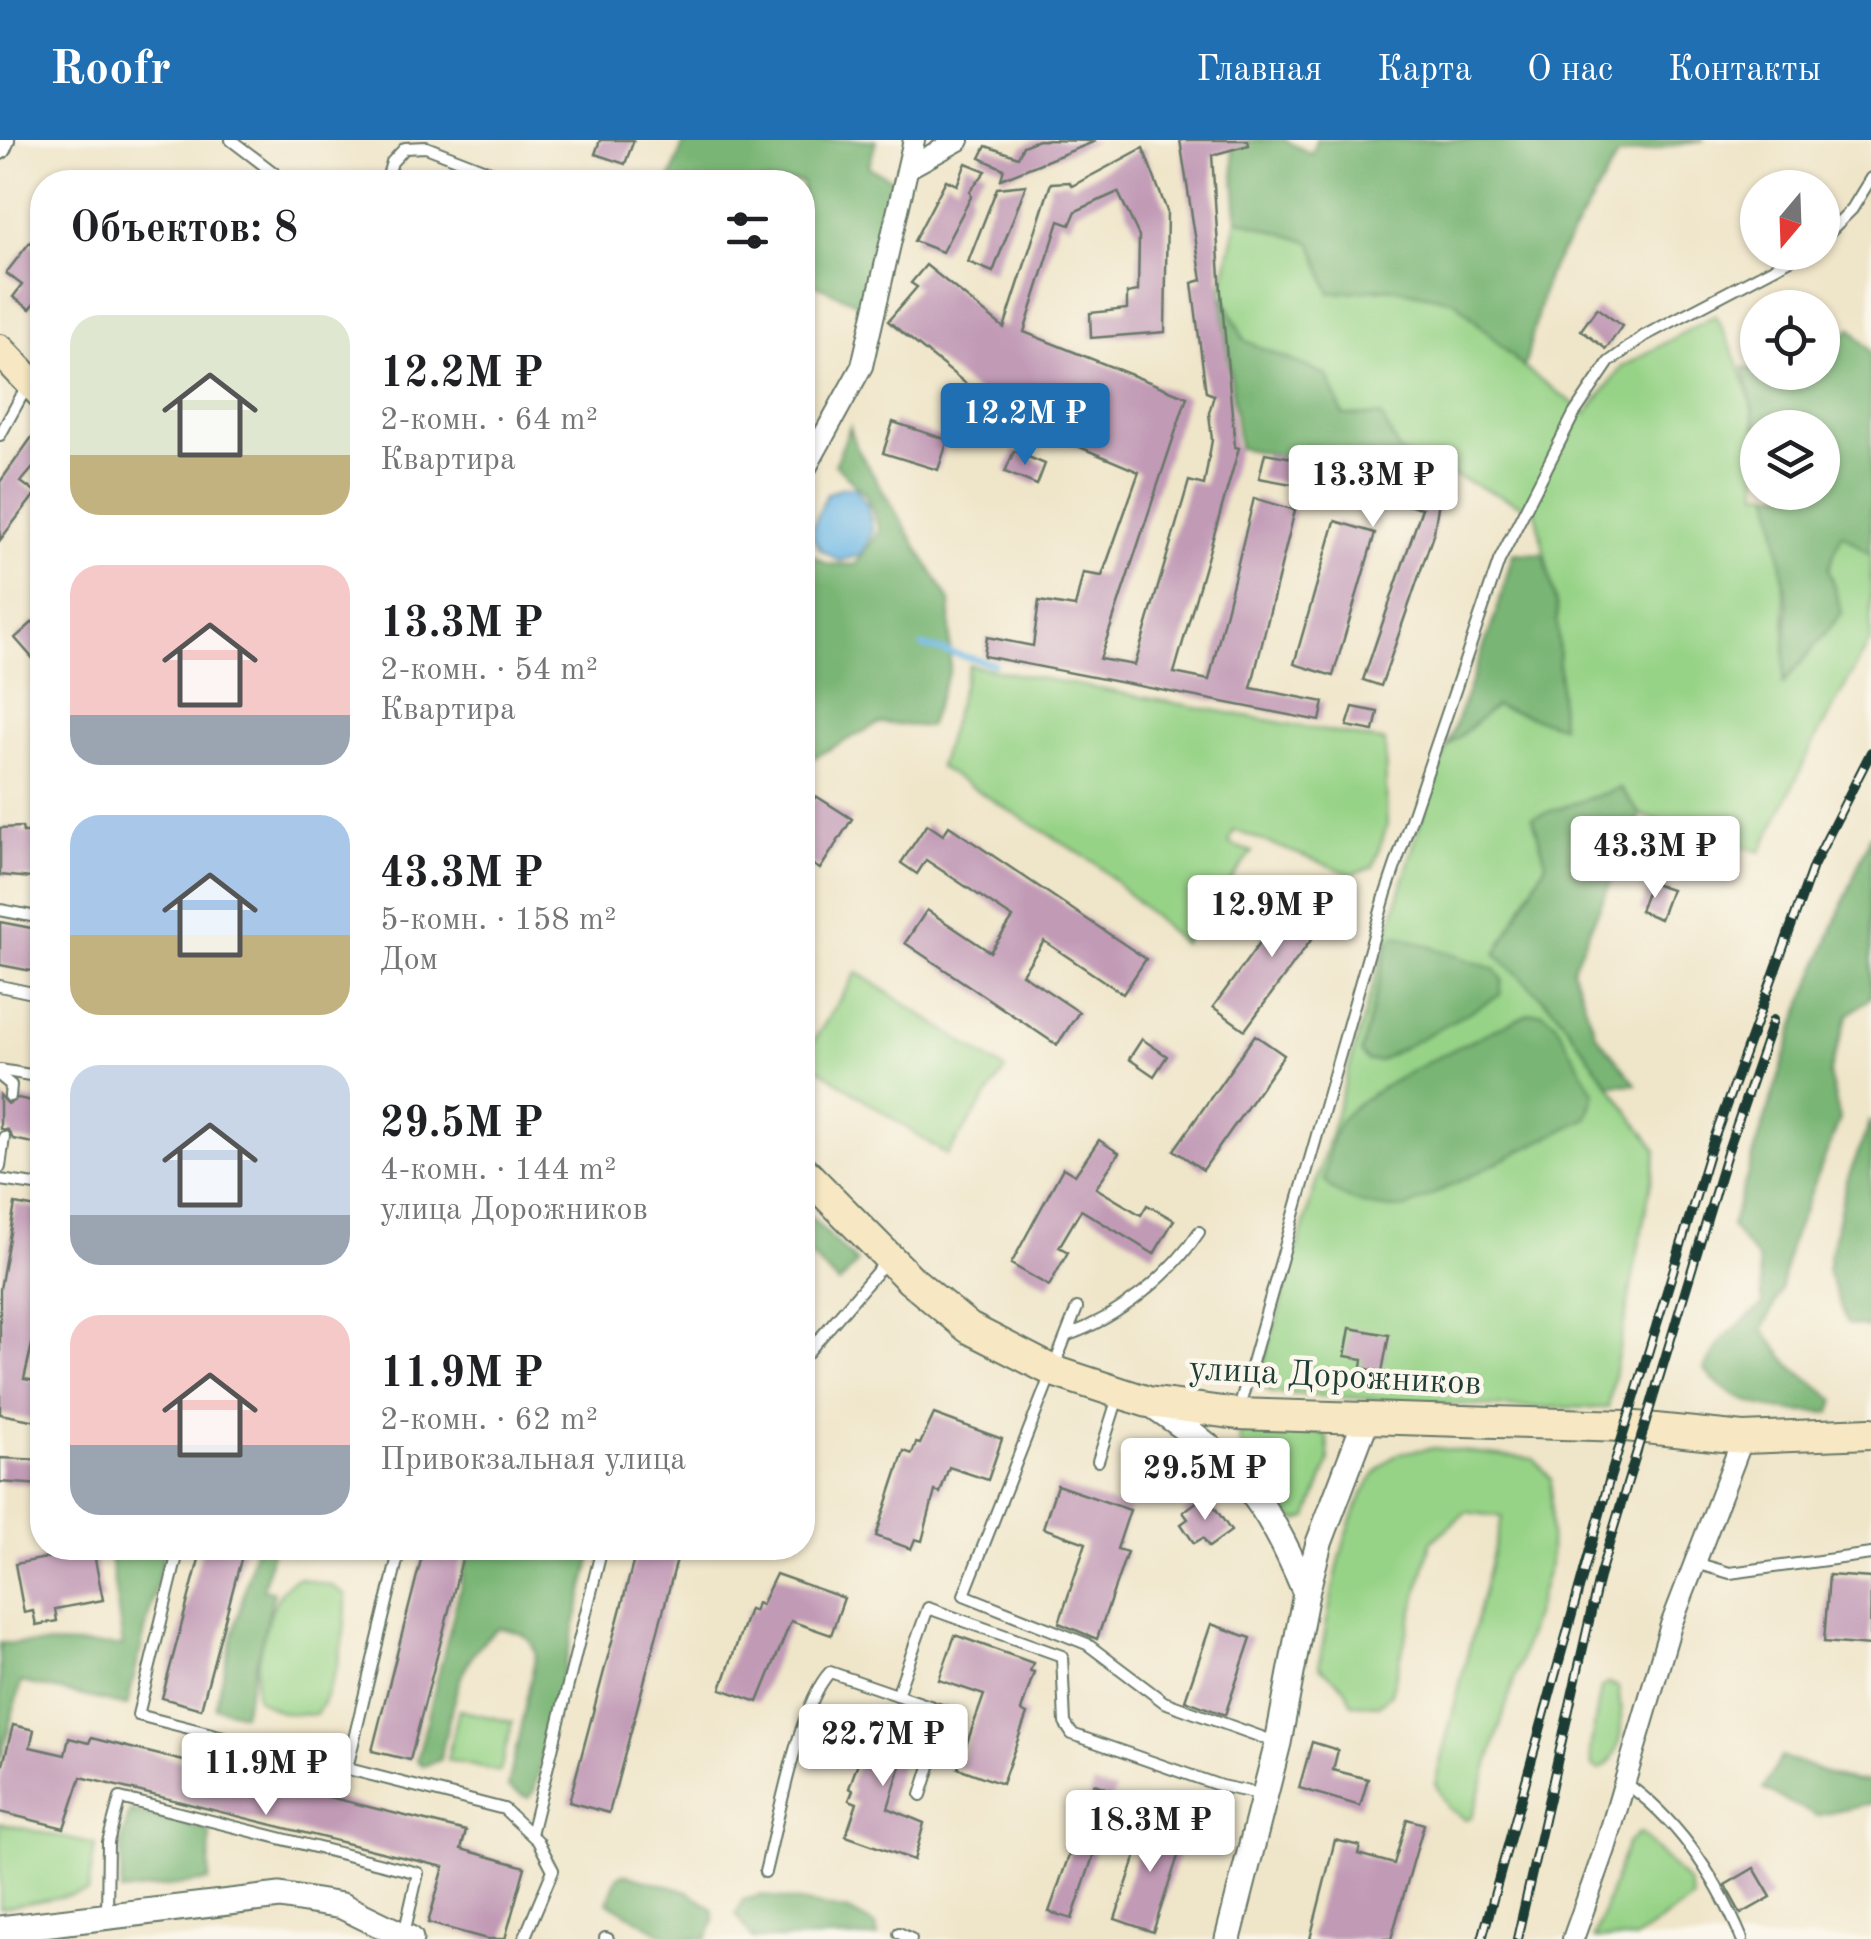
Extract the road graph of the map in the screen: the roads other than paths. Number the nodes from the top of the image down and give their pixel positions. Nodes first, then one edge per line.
1 (4, 140) edge
2 (231, 140) edge
3 (914, 140) edge
4 (959, 140) edge
5 (0, 150) edge
6 (908, 168) junction
7 (270, 170) edge
8 (390, 170) edge
9 (485, 170) edge
10 (1871, 178) edge
11 (1840, 221) edge
12 (1770, 270) edge
13 (0, 350) edge
14 (30, 381) edge
15 (30, 395) edge
16 (0, 434) edge
17 (815, 452) edge
18 (0, 910) edge
19 (30, 916) edge
20 (0, 986) edge
21 (30, 992) edge
22 (0, 1073) edge
23 (30, 1077) edge
24 (10, 1096) dead end
25 (4, 1137) dead end
26 (0, 1168) edge
27 (0, 1180) edge
28 (815, 1183) edge
29 (30, 1184) edge
30 (1199, 1232) dead end
31 (889, 1258) junction
32 (1077, 1308) dead end
33 (1068, 1335) junction
34 (815, 1343) edge
35 (1053, 1371) junction
36 (1134, 1398) junction
37 (1238, 1414) junction
38 (1367, 1418) junction
39 (1871, 1433) edge
40 (1743, 1438) junction
41 (1227, 1460) junction
42 (1098, 1461) dead end
43 (1871, 1554) edge
44 (176, 1560) edge
45 (397, 1560) edge
46 (599, 1560) edge
47 (1692, 1563) junction
48 (1306, 1593) junction
49 (897, 1695) junction
50 (1278, 1743) junction
51 (347, 1768) junction
52 (1624, 1782) junction
53 (921, 1795) dead end
54 (1266, 1796) junction
55 (531, 1834) junction
56 (765, 1872) dead end
57 (108, 1913) junction
58 (0, 1929) edge
59 (899, 1933) dead end
60 (407, 1937) edge
61 (524, 1939) edge
62 (911, 1939) edge
63 (1228, 1939) edge
64 (1572, 1939) edge
65 (1742, 1939) edge

1 - 5 street
2 - 7 lane
3 - 6 street
4 - 6 street
6 - 17 street
8 - 9 lane
10 - 11 lane
12 - 37 lane
13 - 14 main road
15 - 16 lane
18 - 19 lane
20 - 21 lane
22 - 23 lane
22 - 24 lane
25 - 26 lane
27 - 29 lane
28 - 31 main road, улица Дорожников
30 - 33 lane
31 - 34 lane
31 - 35 main road, улица Дорожников
32 - 33 lane
33 - 35 lane
35 - 36 main road, улица Дорожников
35 - 50 lane
36 - 37 main road, улица Дорожников
36 - 41 street
36 - 42 lane
37 - 38 main road, улица Дорожников
37 - 41 street
38 - 40 main road, улица Дорожников
38 - 48 street
39 - 40 main road, улица Дорожников
40 - 47 street
41 - 48 street
43 - 47 lane
44 - 51 lane
45 - 51 lane
46 - 55 lane
47 - 52 street
48 - 50 street
49 - 53 lane
49 - 54 lane
49 - 56 lane
50 - 54 street
51 - 55 lane
52 - 64 street
52 - 65 lane
54 - 63 street
55 - 61 lane
57 - 58 street
57 - 60 street
57 - 60 lane
59 - 62 lane

